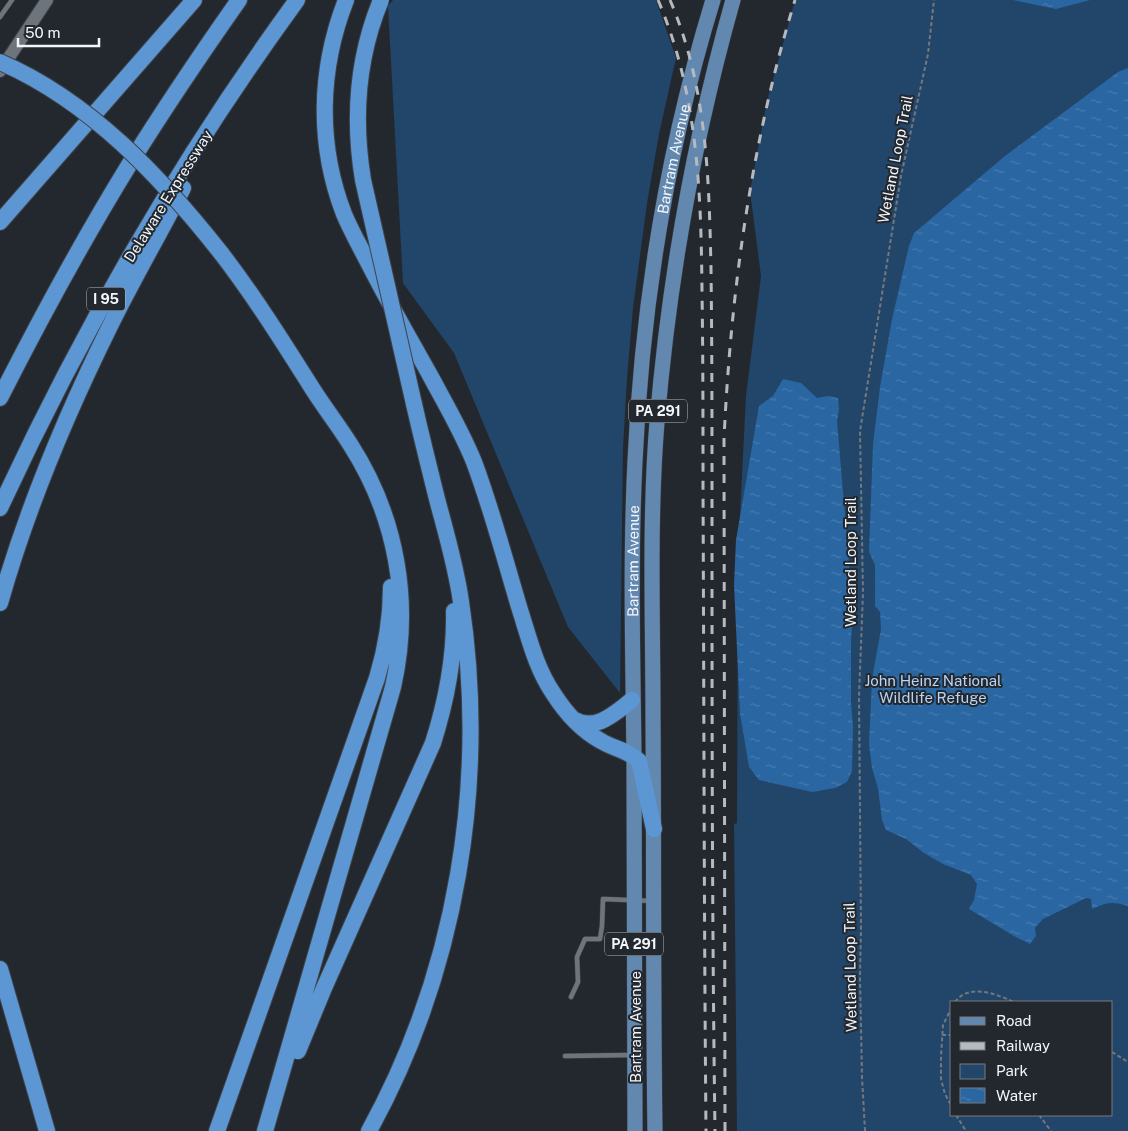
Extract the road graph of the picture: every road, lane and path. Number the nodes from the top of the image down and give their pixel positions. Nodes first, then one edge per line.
1 (12, 0) edge
2 (47, 0) edge
3 (56, 0) edge
4 (194, 0) edge
5 (239, 0) edge
6 (297, 0) edge
7 (346, 0) edge
8 (380, 0) edge
9 (713, 0) edge
10 (733, 0) edge
11 (934, 0) edge
12 (0, 17) edge
13 (6, 57) edge
14 (0, 71) edge
15 (228, 100) junction
16 (0, 222) edge
17 (318, 397) junction
18 (0, 398) edge
19 (437, 500) junction
20 (0, 508) edge
21 (0, 603) edge
22 (632, 700) junction
23 (573, 719) junction
24 (634, 756) junction
25 (654, 829) junction
26 (634, 900) junction
27 (653, 901) junction
28 (0, 969) edge
29 (572, 997) dead end
30 (956, 1001) edge
31 (1011, 1001) edge
32 (950, 1011) edge
33 (941, 1035) junction
34 (950, 1035) edge
35 (1113, 1053) edge
36 (635, 1055) junction
37 (565, 1056) dead end
38 (1128, 1062) edge
39 (950, 1103) edge
40 (957, 1116) edge
41 (1041, 1116) edge
42 (48, 1131) edge
43 (217, 1131) edge
44 (265, 1131) edge
45 (271, 1131) edge
46 (369, 1131) edge
47 (635, 1131) edge
48 (654, 1131) edge
49 (865, 1131) edge
50 (966, 1131) edge
51 (1051, 1131) edge

1 - 12 lane
2 - 13 street
3 - 13 street
4 - 16 highway
5 - 18 highway
6 - 15 highway, Delaware Expressway / I 95
7 - 23 highway
8 - 19 highway, bridge
9 - 22 main road, Bartram Avenue / PA 291
10 - 25 main road, Bartram Avenue / PA 291
11 - 49 path, Wetland Loop Trail
13 - 14 street
13 - 17 highway, bridge
15 - 20 highway, Delaware Expressway / I 95
15 - 21 highway
17 - 43 highway
17 - 44 highway
19 - 45 highway
19 - 46 highway
22 - 23 highway
22 - 24 main road, Bartram Avenue / PA 291
23 - 24 highway
24 - 25 highway
24 - 26 main road, Bartram Avenue / PA 291
25 - 27 main road, Bartram Avenue / PA 291
26 - 27 lane
26 - 29 lane
26 - 36 main road, Bartram Avenue / PA 291
27 - 48 main road, Bartram Avenue / PA 291
28 - 42 highway
30 - 31 path
32 - 33 path
33 - 34 path
33 - 39 path
35 - 38 path
36 - 37 lane
36 - 47 main road, Bartram Avenue / PA 291
40 - 50 path
41 - 51 path

